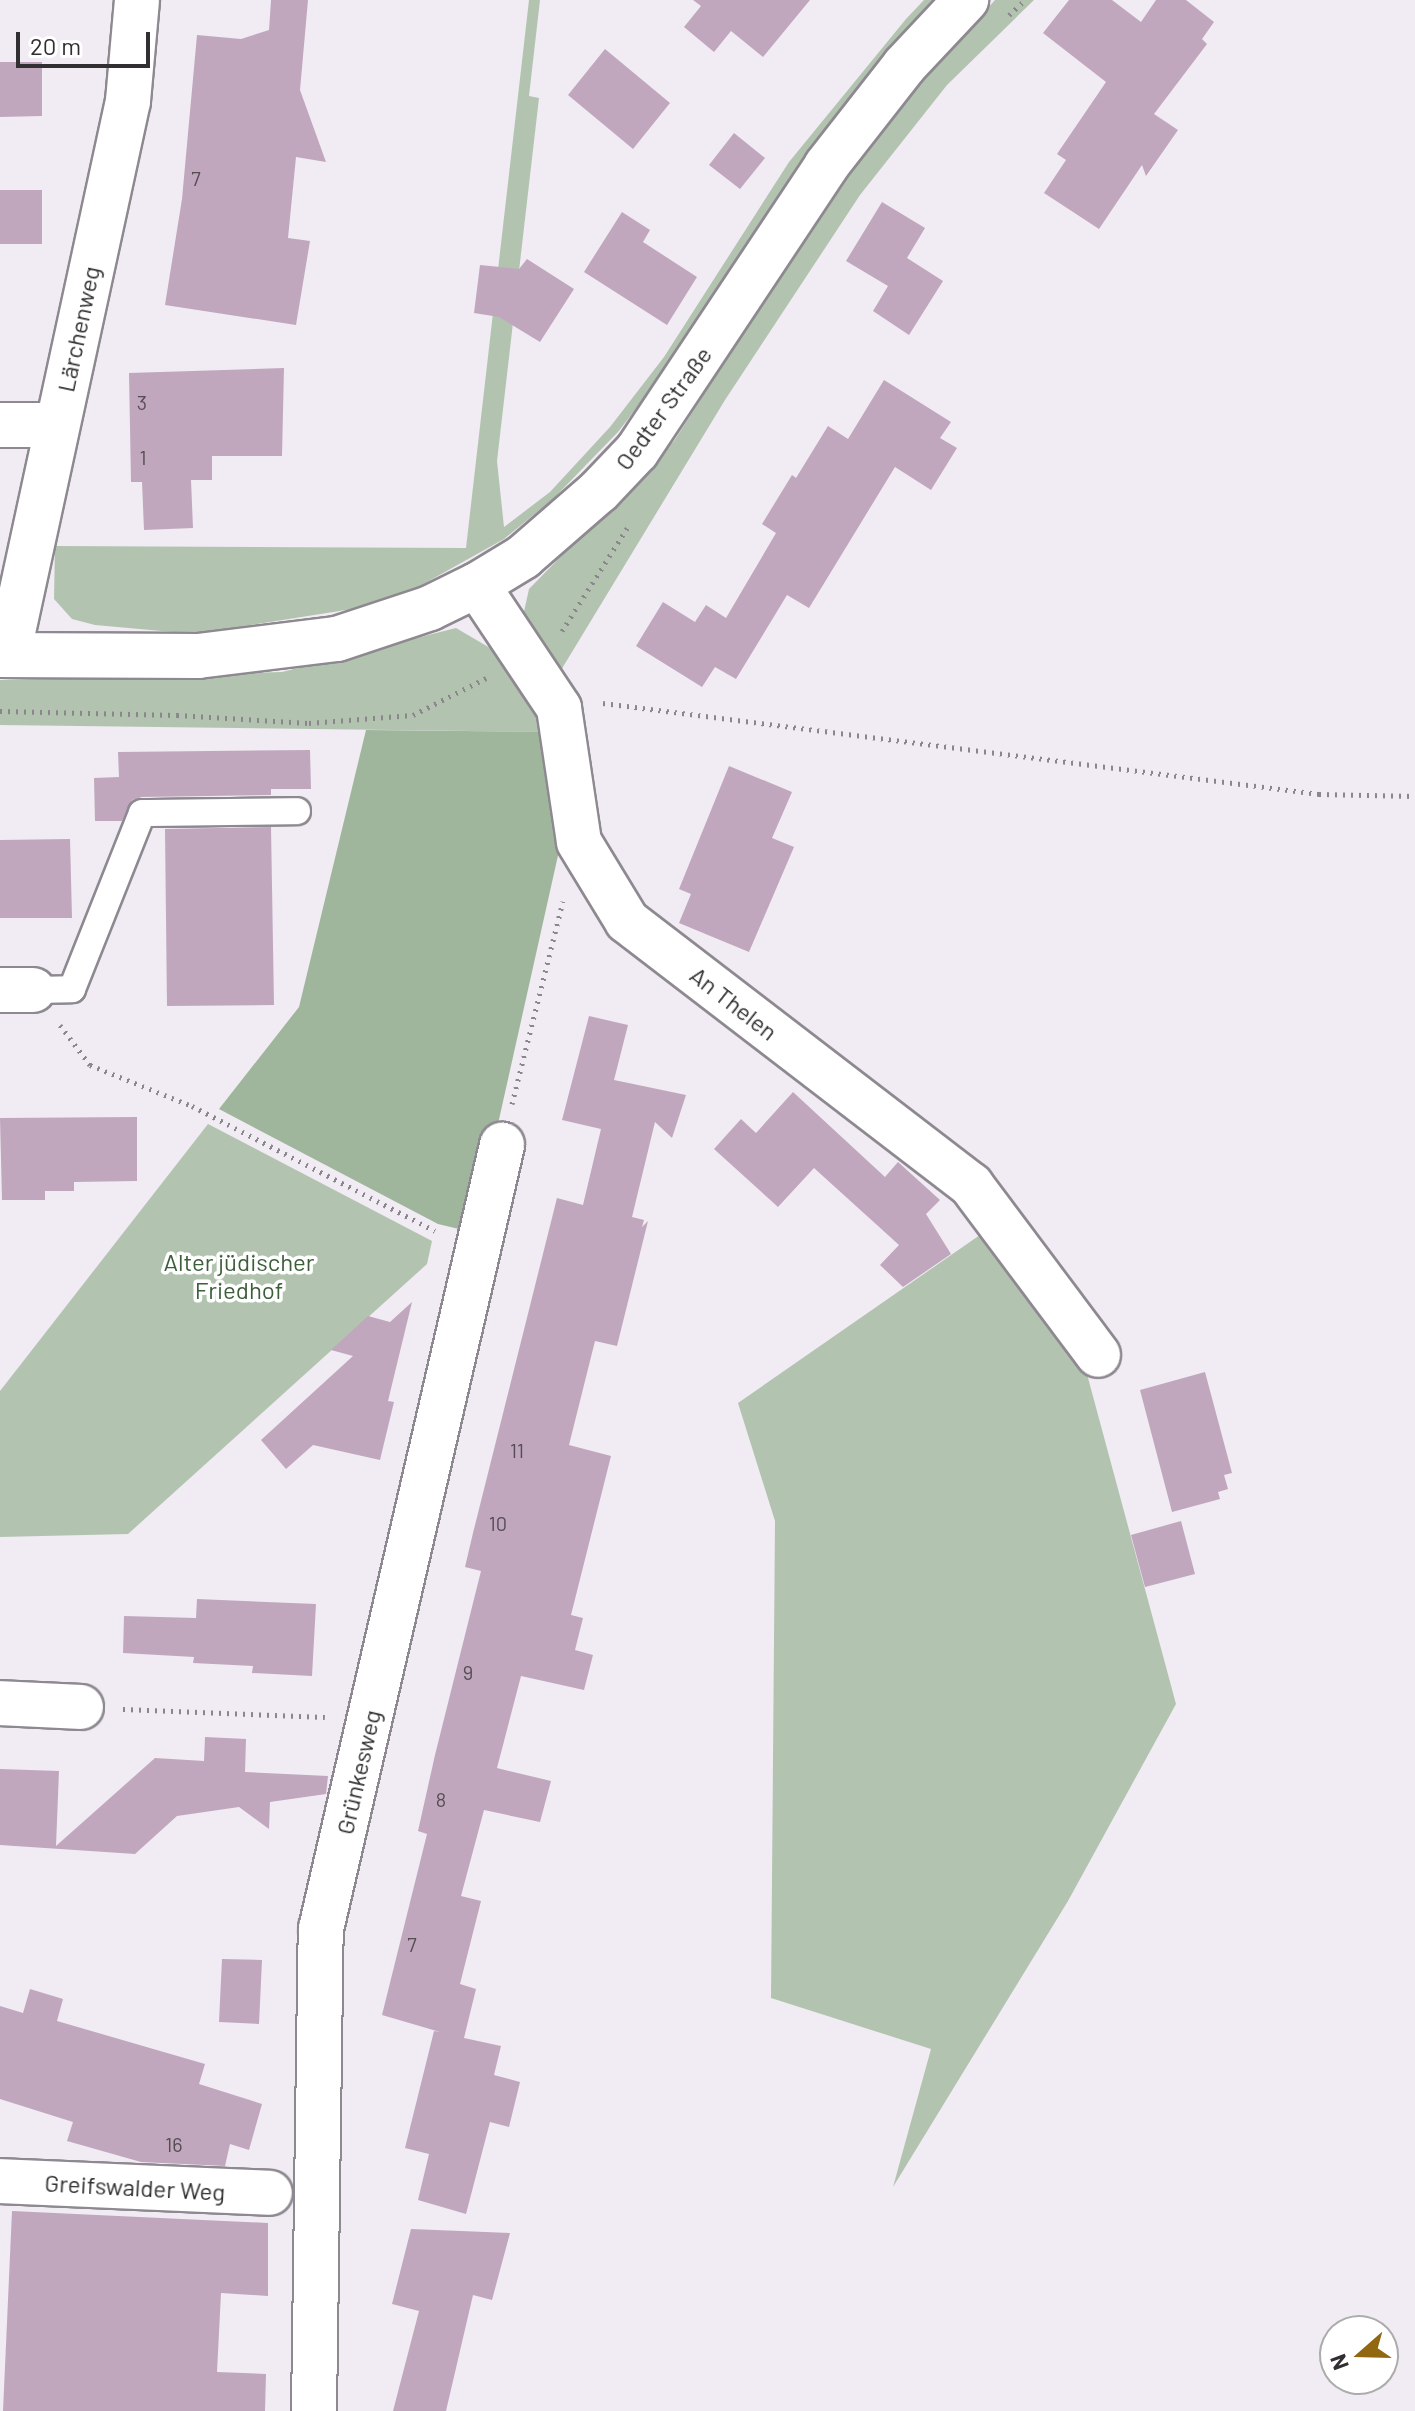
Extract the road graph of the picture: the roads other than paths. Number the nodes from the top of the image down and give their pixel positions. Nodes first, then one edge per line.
1 (137, 0) edge
2 (966, 0) edge
3 (0, 425) edge
4 (57, 425) junction
5 (477, 585) junction
6 (4, 655) edge
7 (297, 811) dead end
8 (16, 990) edge
9 (502, 1145) road end
10 (1098, 1355) dead end
11 (0, 1703) edge
12 (81, 1707) road end
13 (0, 2181) edge
14 (270, 2193) dead end
15 (314, 2411) edge

1 - 4 street, Lärchenweg
2 - 5 street, Oedter Straße
3 - 4 street
4 - 6 street, Lärchenweg
5 - 6 street, Oedter Straße
5 - 10 street, An Thelen
7 - 8 lane
9 - 15 street, Grünkesweg
11 - 12 street
13 - 14 street, Greifswalder Weg

